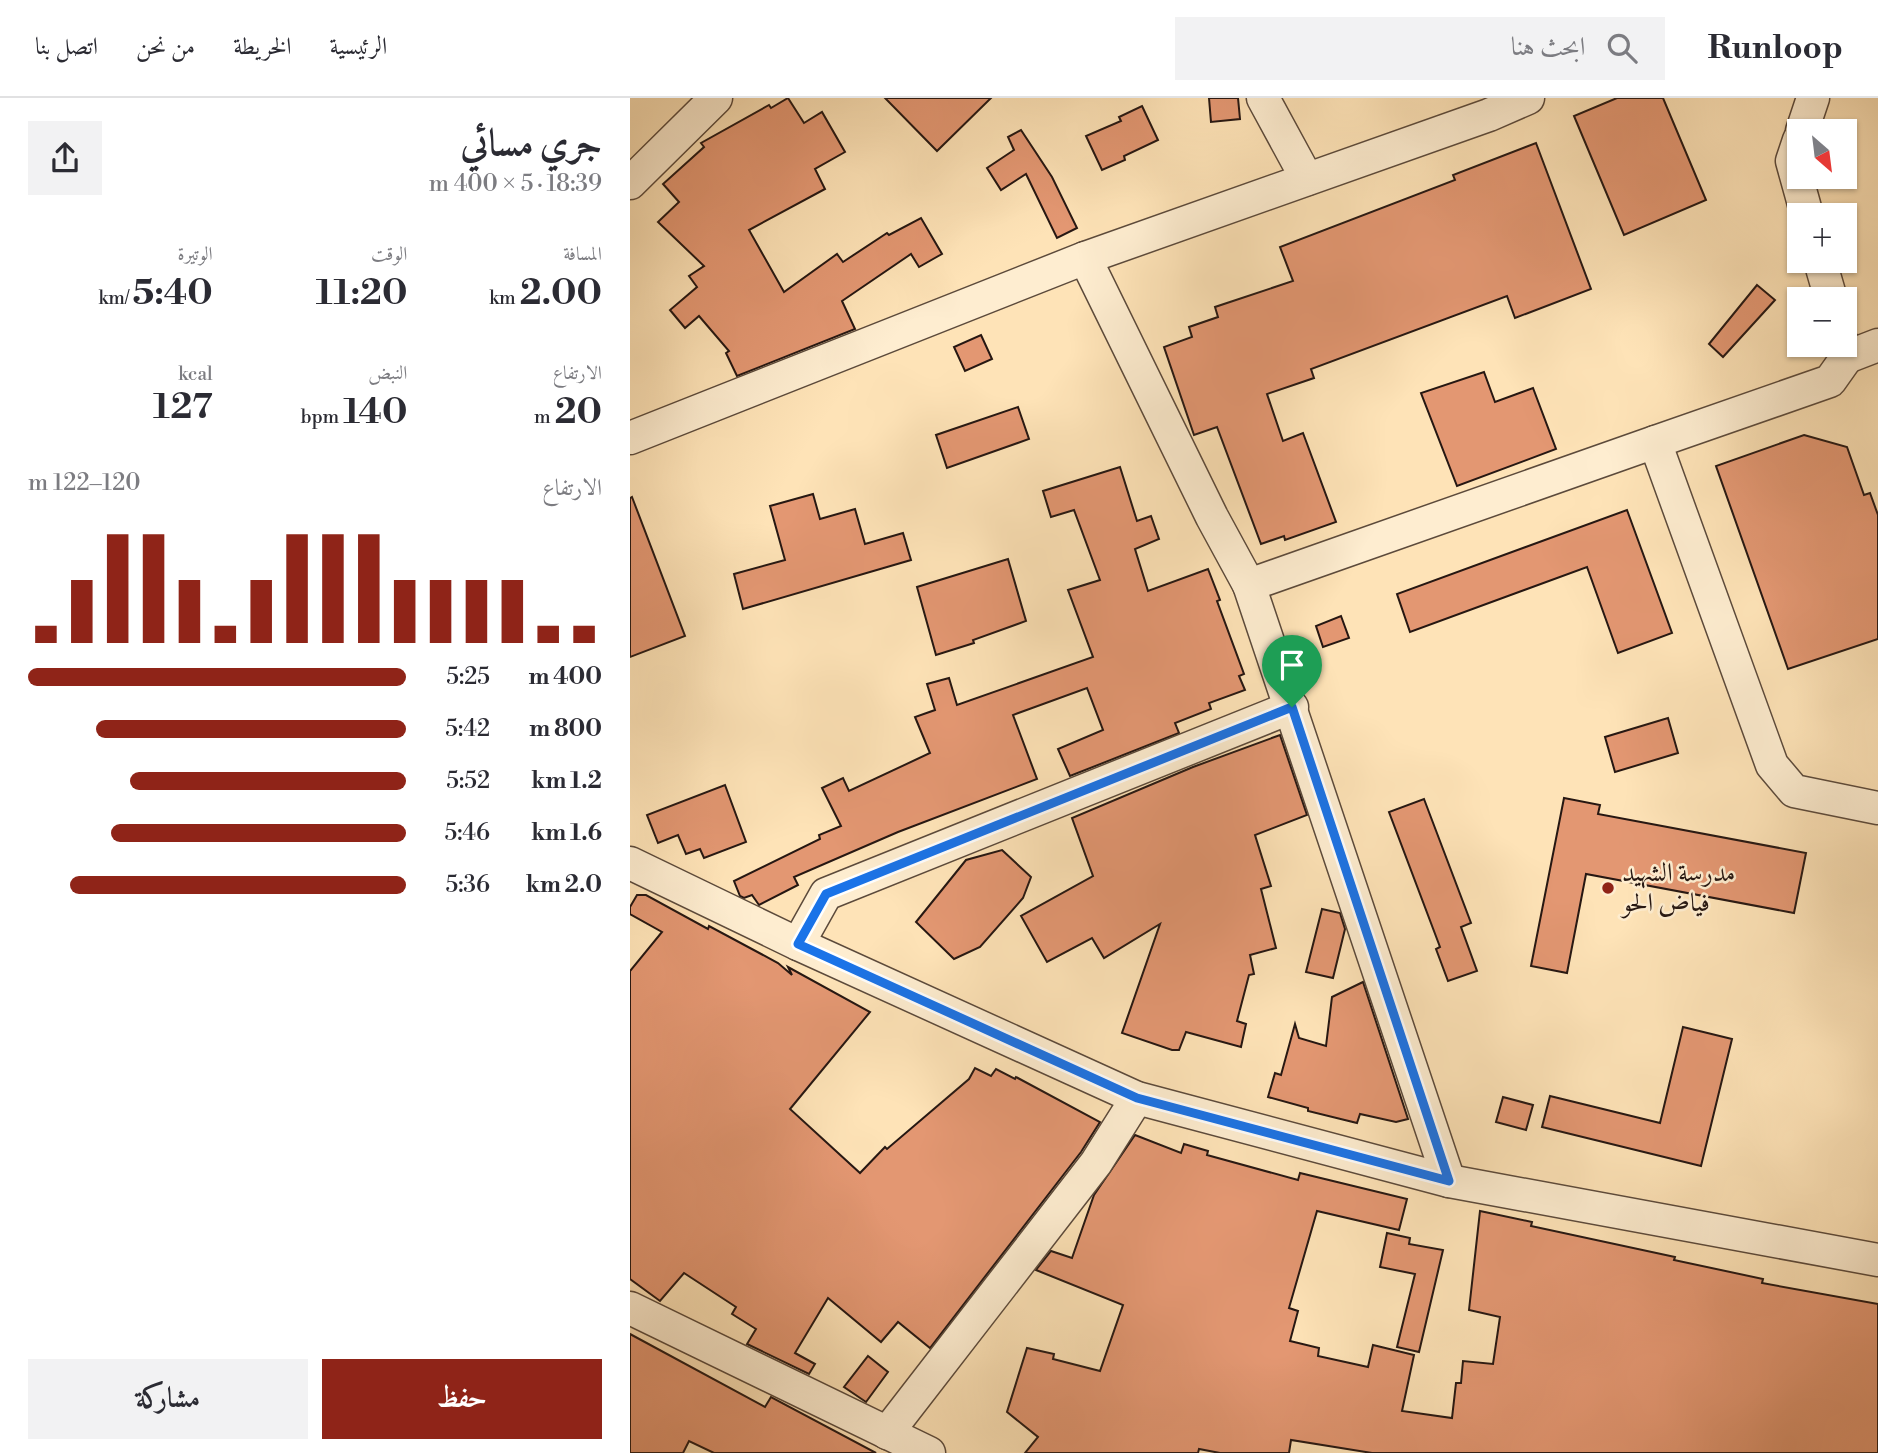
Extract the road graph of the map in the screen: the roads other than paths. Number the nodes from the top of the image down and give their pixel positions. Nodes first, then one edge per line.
1 (1263, 98) edge
2 (1528, 98) edge
3 (1813, 98) edge
4 (707, 101) edge
5 (1806, 119) edge
6 (1307, 179) junction
7 (630, 183) edge
8 (1085, 258) junction
9 (1878, 345) edge
10 (1857, 349) edge
11 (1842, 357) edge
12 (630, 438) edge
13 (1656, 442) junction
14 (1249, 585) junction
15 (1292, 707) junction
16 (1878, 808) edge
17 (630, 863) edge
18 (798, 944) junction
19 (1137, 1098) junction
20 (1449, 1181) junction
21 (1878, 1260) edge
22 (630, 1308) edge
23 (887, 1433) junction
24 (929, 1453) edge

1 - 6 street
2 - 6 street
3 - 5 street
4 - 7 street
6 - 8 street
8 - 12 street
8 - 14 street
9 - 10 street
11 - 13 street
13 - 14 street
13 - 16 street
14 - 15 street
15 - 18 street
15 - 20 street
17 - 18 street
18 - 19 street
19 - 20 street
19 - 23 street
20 - 21 street
22 - 23 street
23 - 24 street

